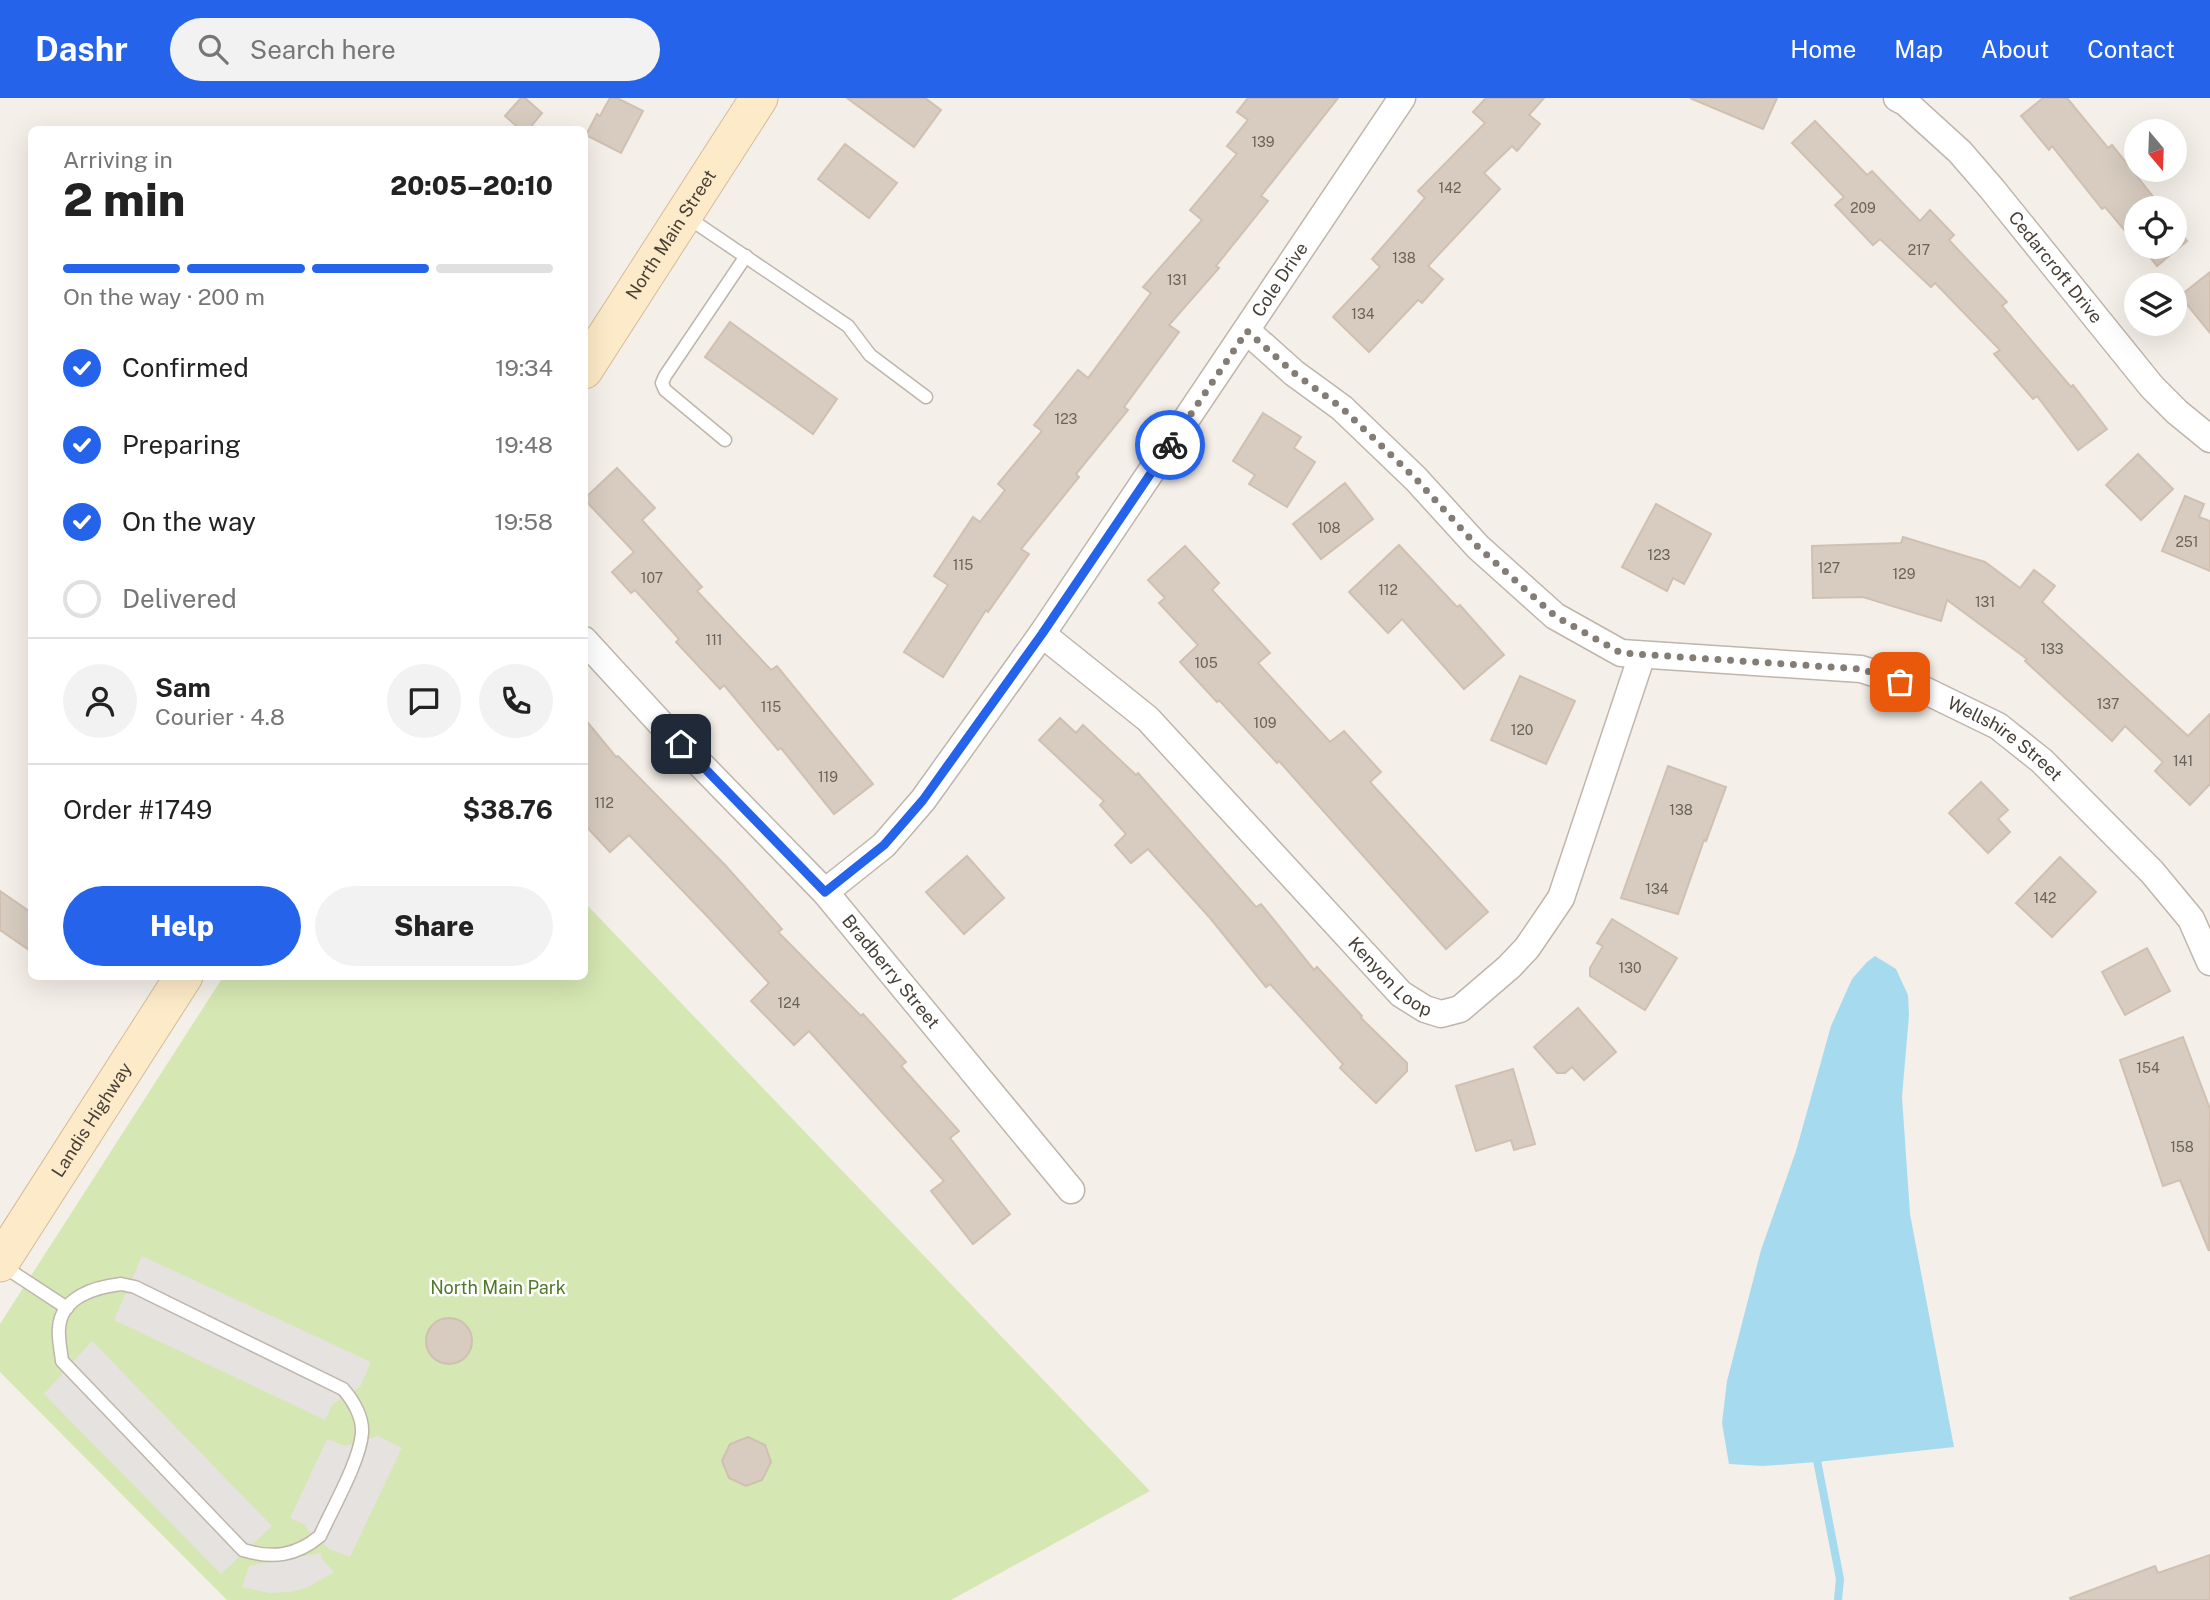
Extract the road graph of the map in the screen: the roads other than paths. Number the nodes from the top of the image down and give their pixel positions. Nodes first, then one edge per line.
1 (759, 98) edge
2 (1402, 98) edge
3 (1897, 98) edge
4 (684, 215) junction
5 (746, 256) junction
6 (1247, 331) junction
7 (588, 364) edge
8 (926, 397) dead end
9 (2210, 439) edge
10 (725, 440) dead end
11 (1042, 634) junction
12 (588, 644) edge
13 (1642, 655) junction
14 (825, 892) junction
15 (2210, 962) edge
16 (181, 980) edge
17 (1071, 1189) dead end
18 (0, 1264) edge
19 (67, 1307) junction

1 - 4 main road, North Main Street
2 - 6 street, Cole Drive
3 - 9 street, Cedarcroft Drive
4 - 5 lane
4 - 7 main road, North Main Street
5 - 8 lane
5 - 10 lane
6 - 11 street, Cole Drive
6 - 13 street, Wellshire Street
11 - 13 street, Kenyon Loop
11 - 14 street, Cole Drive
12 - 14 street, Bradberry Street
13 - 15 street, Wellshire Street
14 - 17 street, Bradberry Street
16 - 18 main road, Landis Highway
18 - 19 lane
19 - 19 lane

